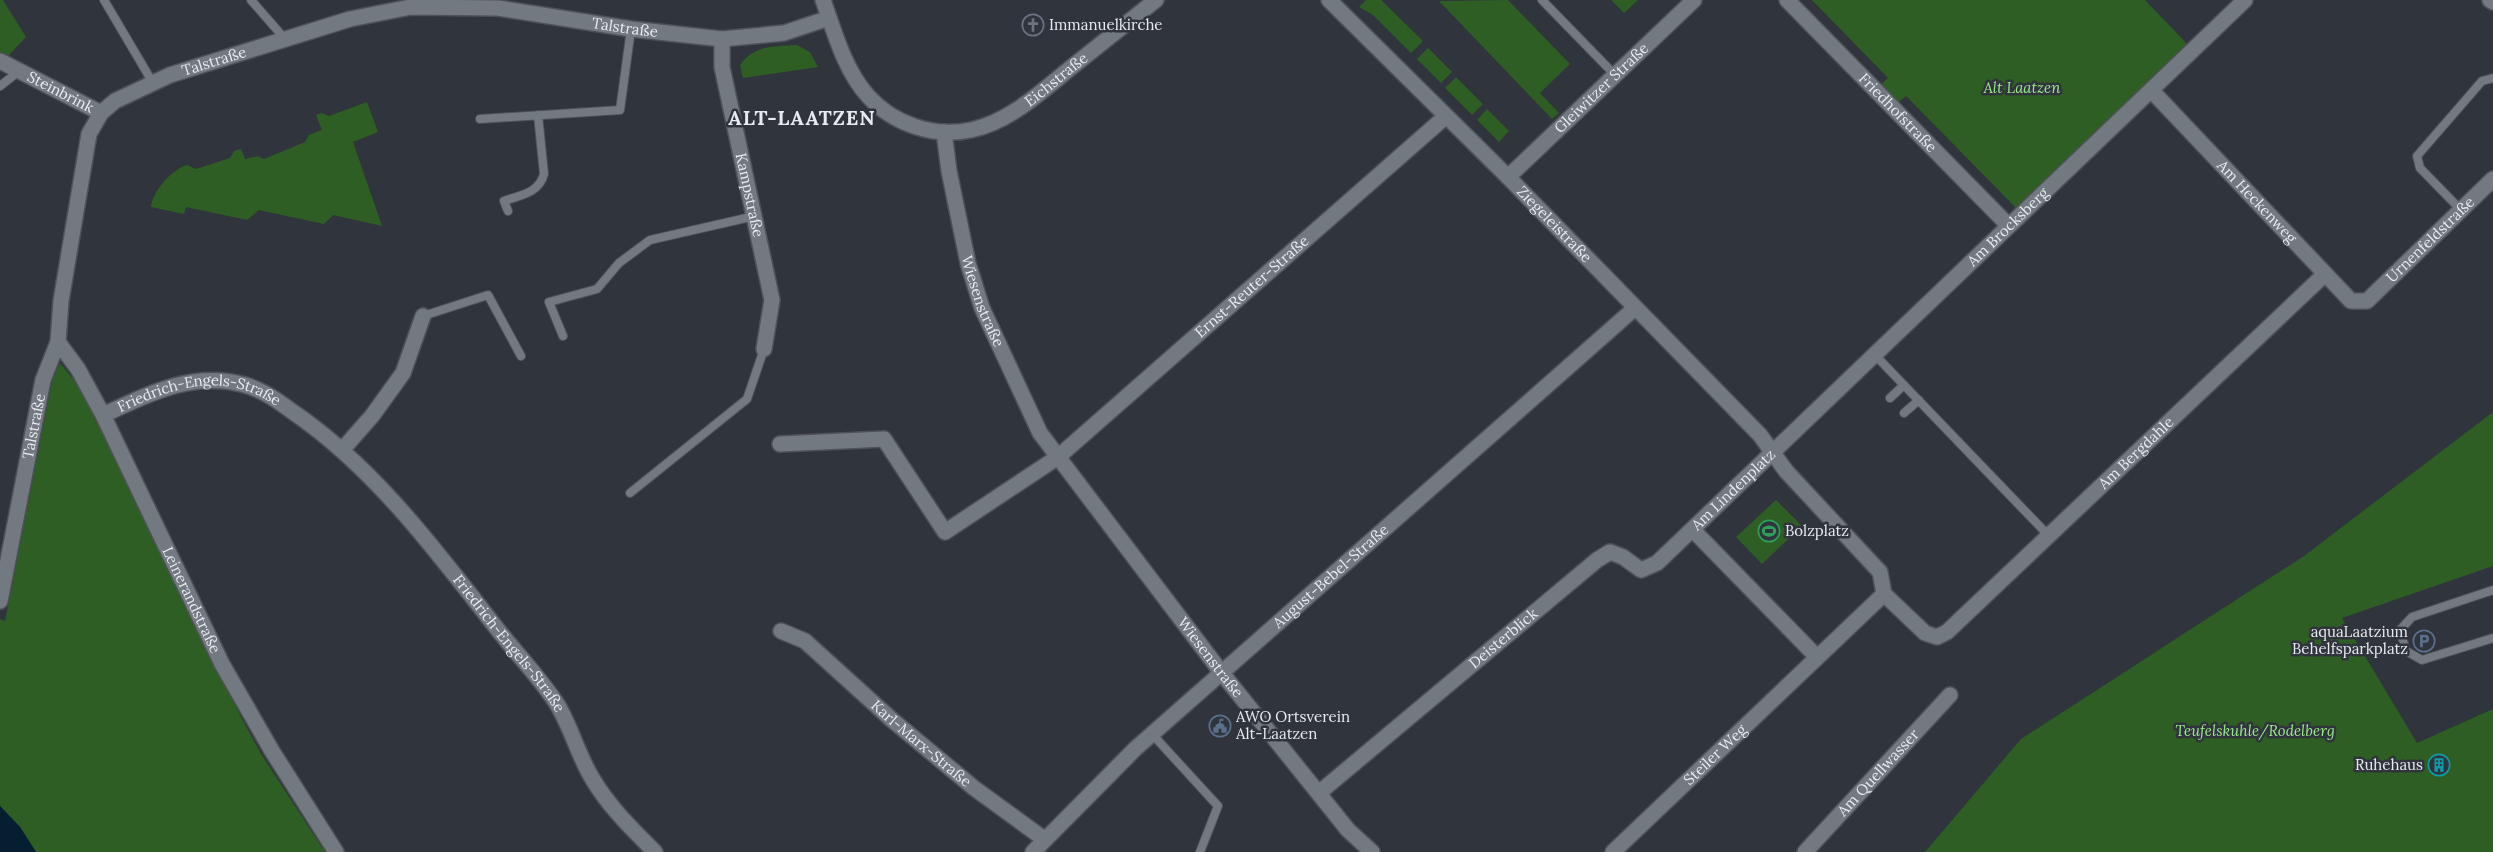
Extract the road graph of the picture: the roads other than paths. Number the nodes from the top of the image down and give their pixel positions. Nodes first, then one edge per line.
1 (104, 0) edge
2 (251, 0) edge
3 (823, 0) edge
4 (1156, 0) edge
5 (1329, 0) edge
6 (1542, 0) edge
7 (1694, 0) edge
8 (1787, 0) edge
9 (2244, 0) edge
10 (2490, 0) edge
11 (2493, 2) edge
12 (498, 4) edge
13 (829, 18) junction
14 (631, 29) junction
15 (285, 39) junction
16 (722, 39) junction
17 (0, 61) edge
18 (19, 71) junction
19 (1615, 75) junction
20 (2493, 78) edge
21 (153, 83) junction
22 (0, 86) edge
23 (2151, 90) junction
24 (101, 113) junction
25 (538, 115) junction
26 (1445, 117) junction
27 (480, 118) dead end
28 (944, 132) junction
29 (1508, 177) junction
30 (2493, 179) edge
31 (2461, 210) junction
32 (508, 211) dead end
33 (754, 216) junction
34 (2008, 225) junction
35 (2325, 274) junction
36 (2367, 301) joint
37 (1635, 308) junction
38 (423, 316) joint
39 (563, 336) dead end
40 (58, 342) junction
41 (764, 349) joint
42 (1875, 355) junction
43 (521, 356) dead end
44 (1904, 385) junction
45 (1890, 398) dead end
46 (1919, 400) junction
47 (1904, 414) dead end
48 (103, 415) junction
49 (780, 444) dead end
50 (342, 450) junction
51 (1773, 454) junction
52 (1058, 457) junction
53 (630, 493) dead end
54 (1693, 530) junction
55 (2049, 536) junction
56 (2493, 590) edge
57 (1884, 594) junction
58 (0, 601) edge
59 (781, 631) dead end
60 (2493, 638) edge
61 (1816, 656) junction
62 (1221, 672) junction
63 (1950, 695) dead end
64 (1152, 734) junction
65 (1320, 792) junction
66 (1044, 839) junction
67 (336, 852) edge
68 (655, 852) edge
69 (1033, 852) edge
70 (1200, 852) edge
71 (1372, 852) edge
72 (1613, 852) edge
73 (1805, 852) edge

1 - 21 lane
2 - 15 lane
3 - 13 street, Eichstraße
4 - 28 street, Eichstraße
5 - 26 street, Ziegeleistraße
6 - 19 lane
7 - 19 street, Gleiwitzer Straße
8 - 34 street, Friedhofstraße
9 - 23 street, Am Brocksberg
10 - 11 street
12 - 14 street, Talstraße
12 - 15 street, Talstraße
13 - 16 street, Talstraße
13 - 28 street, Eichstraße
14 - 16 street, Talstraße
14 - 25 lane
15 - 21 street, Talstraße
16 - 33 street, Kampstraße
17 - 18 street, Steinbrink
18 - 22 lane, Steinbrink
18 - 24 street, Steinbrink
19 - 29 street, Gleiwitzer Straße
20 - 31 lane
21 - 24 street, Talstraße
23 - 34 street, Am Brocksberg
23 - 35 street, Am Heckenweg
24 - 40 street, Talstraße
25 - 27 lane
25 - 32 lane
26 - 29 street, Ziegeleistraße
26 - 52 street, Ernst-Reuter-Straße
28 - 52 street, Wiesenstraße
29 - 37 street, Ziegeleistraße
30 - 31 street, Urnenfeldstraße
31 - 36 street, Urnenfeldstraße
33 - 39 lane
33 - 41 street, Kampstraße
34 - 42 street, Am Brocksberg
35 - 36 street, Am Heckenweg
35 - 55 street, Am Bergdahle
37 - 51 street, Ziegeleistraße
37 - 62 street, August-Bebel-Straße
38 - 43 lane
38 - 50 street
40 - 48 street, Leinerandstraße
40 - 58 street, Talstraße
41 - 53 lane
42 - 44 lane
42 - 51 street, Am Brocksberg
44 - 45 lane
44 - 46 lane
46 - 47 lane
46 - 55 lane
48 - 50 street, Friedrich-Engels-Straße
48 - 67 street, Leinerandstraße
49 - 52 street
50 - 68 street, Friedrich-Engels-Straße
51 - 54 street, Am Lindenplatz
51 - 57 street, Am Lindenplatz
52 - 62 street, Wiesenstraße
54 - 61 street, Am Lindenplatz
54 - 65 street, Deisterblick
55 - 57 street, Am Bergdahle
56 - 60 lane
57 - 61 street
59 - 66 street, Karl-Marx-Straße
61 - 72 street, Steiler Weg
62 - 64 street, August-Bebel-Straße
62 - 65 street, Wiesenstraße
63 - 73 street, Am Quellwasser
64 - 66 street, August-Bebel-Straße
64 - 70 lane
65 - 71 street, Wiesenstraße
66 - 69 street, August-Bebel-Straße

